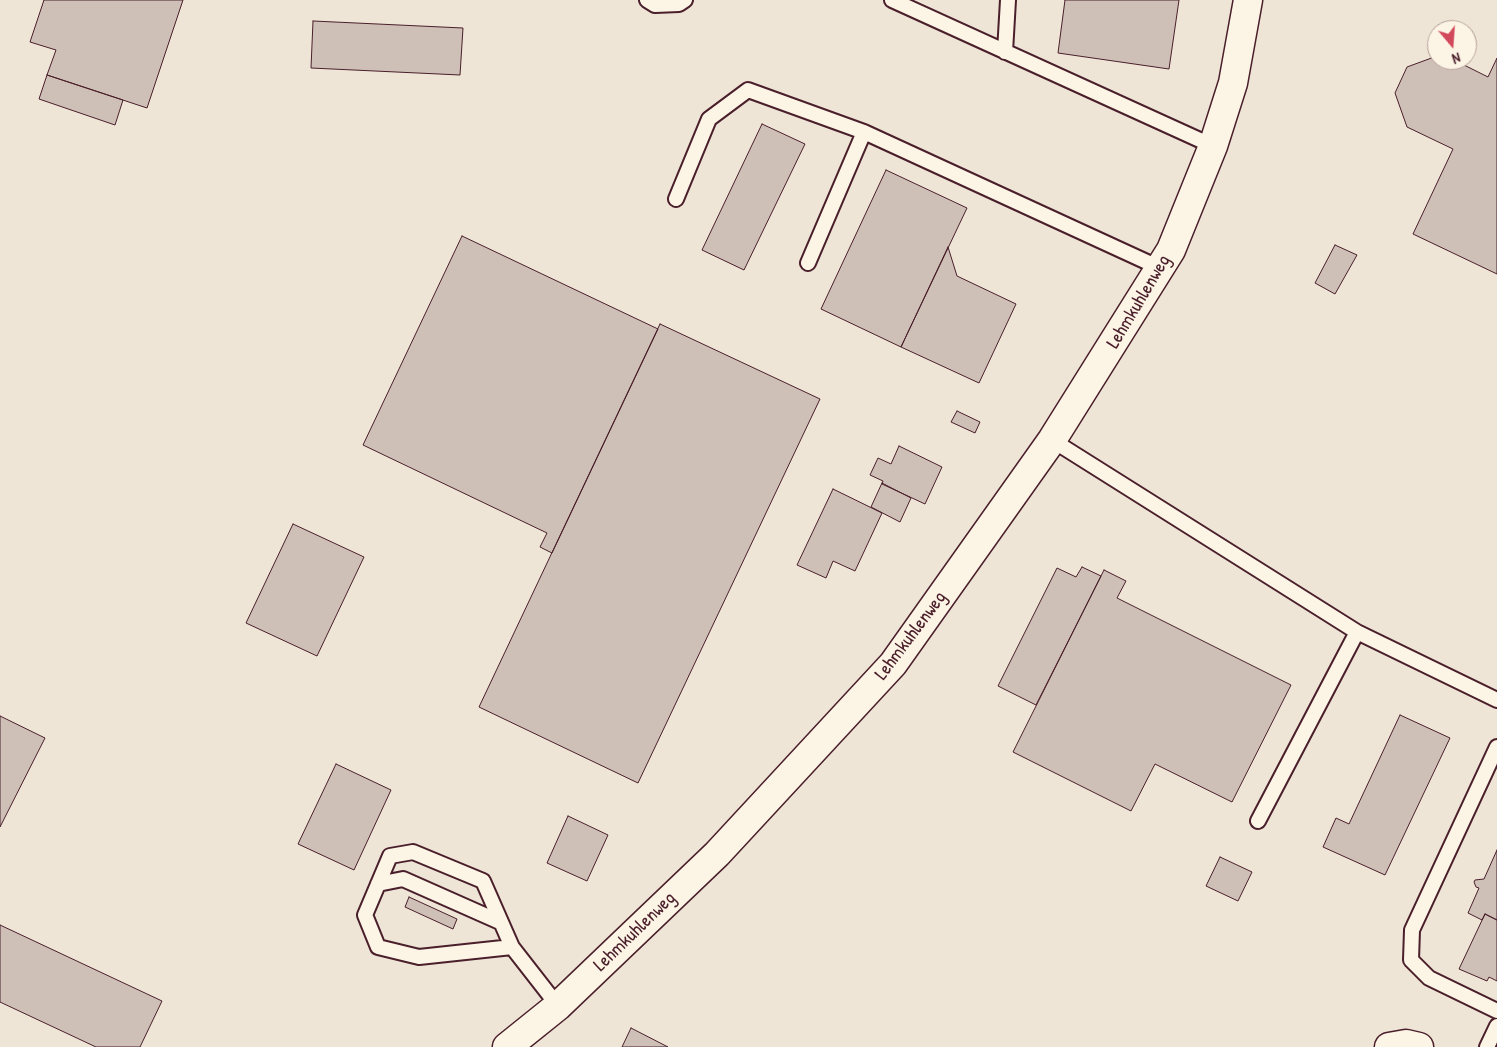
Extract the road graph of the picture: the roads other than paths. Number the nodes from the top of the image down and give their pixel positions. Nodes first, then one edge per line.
1 (647, 0) edge
2 (685, 0) edge
3 (892, 0) edge
4 (1008, 0) edge
5 (1248, 0) edge
6 (1005, 52) junction
7 (864, 132) junction
8 (1213, 146) junction
9 (676, 199) dead end
10 (808, 263) dead end
11 (1160, 268) junction
12 (1052, 440) junction
13 (1357, 632) junction
14 (1497, 700) edge
15 (1497, 747) edge
16 (1258, 821) dead end
17 (378, 884) junction
18 (500, 922) junction
19 (512, 947) junction
20 (558, 1006) junction
21 (1497, 1011) edge
22 (1497, 1026) edge
23 (507, 1047) edge
24 (1389, 1047) edge
25 (1419, 1047) edge
26 (1487, 1047) edge

1 - 2 lane
3 - 6 lane
4 - 6 lane
5 - 8 street, Lehmkuhlenweg
6 - 8 lane
7 - 9 lane
7 - 10 lane
7 - 11 lane
8 - 11 street, Lehmkuhlenweg
11 - 12 street, Lehmkuhlenweg
12 - 13 lane
12 - 20 street, Lehmkuhlenweg
13 - 14 lane
13 - 16 lane
15 - 21 lane
17 - 18 lane
17 - 18 lane
17 - 19 lane
18 - 19 lane
19 - 20 lane
20 - 23 street, Lehmkuhlenweg
22 - 26 lane
24 - 25 street

